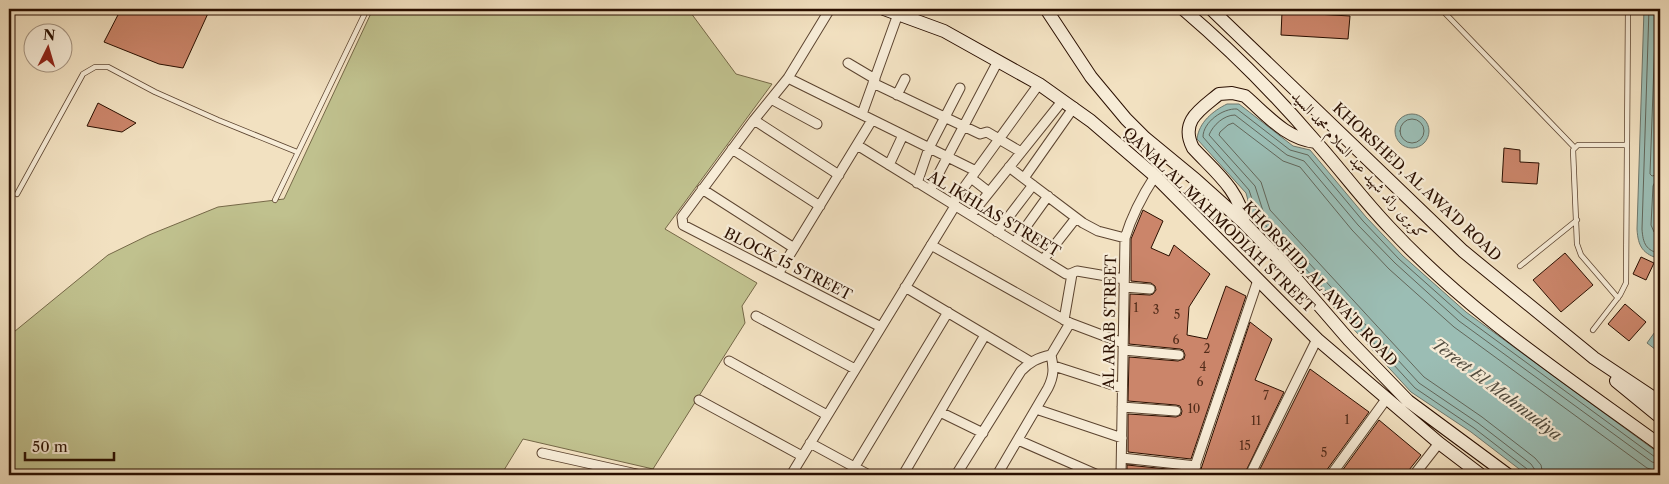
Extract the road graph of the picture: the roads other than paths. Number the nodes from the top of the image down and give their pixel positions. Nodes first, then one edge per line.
1 (367, 9) edge
2 (830, 9) edge
3 (884, 9) edge
4 (1046, 9) edge
5 (1183, 9) edge
6 (1211, 9) edge
7 (1441, 9) edge
8 (1628, 9) edge
9 (898, 14) junction
10 (998, 61) junction
11 (848, 63) dead end
12 (788, 78) junction
13 (905, 79) dead end
14 (874, 81) junction
15 (1039, 84) junction
16 (960, 88) dead end
17 (897, 95) junction
18 (771, 99) junction
19 (1063, 100) junction
20 (1074, 108) junction
21 (862, 114) junction
22 (945, 117) junction
23 (754, 120) junction
24 (872, 120) junction
25 (817, 124) dead end
26 (963, 126) junction
27 (903, 135) junction
28 (999, 139) junction
29 (1316, 142) junction
30 (857, 145) junction
31 (1627, 145) junction
32 (1574, 147) junction
33 (929, 148) junction
34 (732, 149) junction
35 (297, 152) junction
36 (1021, 152) junction
37 (947, 157) junction
38 (889, 165) junction
39 (1010, 167) junction
40 (973, 174) junction
41 (839, 175) junction
42 (1155, 176) junction
43 (1024, 178) junction
44 (917, 183) junction
45 (1033, 185) junction
46 (702, 189) junction
47 (930, 190) junction
48 (989, 192) junction
49 (18, 194) dead end
50 (1048, 196) junction
51 (275, 200) dead end
52 (953, 205) junction
53 (820, 206) junction
54 (971, 215) junction
55 (1076, 218) junction
56 (1577, 220) junction
57 (1244, 223) junction
58 (997, 232) junction
59 (1125, 238) junction
60 (1015, 242) junction
61 (930, 245) junction
62 (794, 248) junction
63 (1043, 260) junction
64 (1520, 266) dead end
65 (778, 274) junction
66 (1072, 274) junction
67 (1258, 280) junction
68 (1124, 283) junction
69 (905, 287) junction
70 (1150, 289) dead end
71 (1618, 298) junction
72 (948, 312) junction
73 (756, 316) dead end
74 (1067, 322) junction
75 (881, 327) junction
76 (1593, 330) dead end
77 (985, 335) junction
78 (1318, 338) junction
79 (1123, 346) junction
80 (1050, 355) junction
81 (1178, 355) dead end
82 (1594, 358) junction
83 (728, 361) dead end
84 (1031, 362) junction
85 (1054, 366) junction
86 (855, 370) junction
87 (1122, 388) junction
88 (1387, 398) junction
89 (699, 400) dead end
90 (1660, 402) edge
91 (1122, 407) junction
92 (1036, 409) junction
93 (1176, 411) dead end
94 (940, 412) junction
95 (827, 415) junction
96 (1660, 417) edge
97 (983, 433) junction
98 (1122, 438) junction
99 (1018, 440) junction
100 (1439, 443) junction
101 (810, 444) junction
102 (1660, 444) edge
103 (542, 453) dead end
104 (802, 456) junction
105 (1122, 458) junction
106 (1196, 466) junction
107 (854, 468) junction
108 (641, 475) edge
109 (791, 475) edge
110 (869, 475) edge
111 (903, 475) edge
112 (956, 475) edge
113 (997, 475) edge
114 (1098, 475) edge
115 (1121, 475) edge
116 (1192, 475) edge
117 (1250, 475) edge
118 (1331, 475) edge
119 (1414, 475) edge
120 (1481, 475) edge
121 (1508, 475) edge

1 - 35 lane
2 - 12 street
3 - 9 main road, QANAL AL MAHMODIAH STREET
4 - 57 main road, KHORSHID, AL AWA'D ROAD
5 - 29 main road, كوبرى رائد شهيد عبد السلام محمد السيد
6 - 82 main road, KHORSHED, AL AWA'D ROAD
7 - 32 lane
8 - 31 lane
9 - 10 main road, QANAL AL MAHMODIAH STREET
9 - 14 street
10 - 15 main road, QANAL AL MAHMODIAH STREET
10 - 26 street
11 - 14 street
12 - 18 street
12 - 21 street
13 - 17 street
14 - 17 street
14 - 21 street
15 - 19 main road, QANAL AL MAHMODIAH STREET
15 - 28 street
16 - 22 street
17 - 22 street
18 - 23 street
18 - 25 street
19 - 20 main road, QANAL AL MAHMODIAH STREET
19 - 36 street
20 - 42 main road, QANAL AL MAHMODIAH STREET
20 - 43 street
21 - 24 street
22 - 26 street
22 - 33 street
23 - 34 street
23 - 41 street
24 - 27 street
24 - 30 street
26 - 28 street
26 - 37 street
27 - 33 street
27 - 38 street
28 - 36 street
28 - 40 street
29 - 57 main road
29 - 102 main road, كوبرى رائد شهيد عبد السلام محمد السيد
30 - 38 street, AL IKHLAS STREET
30 - 41 street
31 - 32 lane
31 - 71 lane
32 - 56 lane
33 - 37 street
33 - 44 street
34 - 46 street
34 - 53 street
35 - 49 lane
35 - 51 lane
36 - 39 street
37 - 40 street
37 - 47 street
38 - 44 street, AL IKHLAS STREET
39 - 43 street
39 - 48 street
40 - 48 street
40 - 52 street
41 - 53 street
42 - 59 street, AL ARAB STREET
42 - 67 main road, QANAL AL MAHMODIAH STREET
43 - 45 street
44 - 47 street, AL IKHLAS STREET
45 - 50 street
45 - 58 street
46 - 62 street
46 - 65 street, BLOCK 15 STREET
47 - 52 street, AL IKHLAS STREET
48 - 54 street
50 - 55 street
50 - 60 street
52 - 54 street, AL IKHLAS STREET
52 - 61 street
53 - 62 street
54 - 58 street, AL IKHLAS STREET
55 - 59 street
55 - 63 street
56 - 64 lane
56 - 71 lane
57 - 121 main road, KHORSHID, AL AWA'D ROAD
58 - 60 street, AL IKHLAS STREET
59 - 68 street, AL ARAB STREET
60 - 63 street, AL IKHLAS STREET
61 - 69 street
61 - 74 street
62 - 65 street
63 - 66 street, AL IKHLAS STREET
65 - 75 street, BLOCK 15 STREET
66 - 68 street, AL IKHLAS STREET
66 - 74 street
67 - 78 main road, QANAL AL MAHMODIAH STREET
67 - 106 street
68 - 70 street, AL IKHLAS STREET
68 - 79 street, AL ARAB STREET
69 - 72 street
69 - 75 street
71 - 76 lane
72 - 77 street
72 - 107 street
73 - 86 street
74 - 79 street
74 - 80 street
75 - 86 street
77 - 84 street
77 - 94 street
78 - 88 main road, QANAL AL MAHMODIAH STREET
78 - 117 street
79 - 81 street
79 - 87 street, AL ARAB STREET
80 - 84 street
80 - 85 street
82 - 90 main road, KHORSHED, AL AWA'D ROAD
82 - 96 main road
83 - 95 street
84 - 97 street
85 - 87 street
85 - 92 street
86 - 95 street
87 - 91 street, AL ARAB STREET
88 - 100 main road, QANAL AL MAHMODIAH STREET
88 - 118 street
89 - 104 street
91 - 93 street
91 - 98 street, AL ARAB STREET
92 - 98 street
92 - 99 street
94 - 97 street
94 - 111 street
95 - 101 street
97 - 112 street
98 - 105 street, AL ARAB STREET
99 - 113 street
99 - 114 street
100 - 119 street
100 - 120 main road, QANAL AL MAHMODIAH STREET
101 - 104 street
101 - 107 street
103 - 108 street
104 - 109 street
105 - 106 street
105 - 115 street, AL ARAB STREET
106 - 116 street
107 - 110 street

